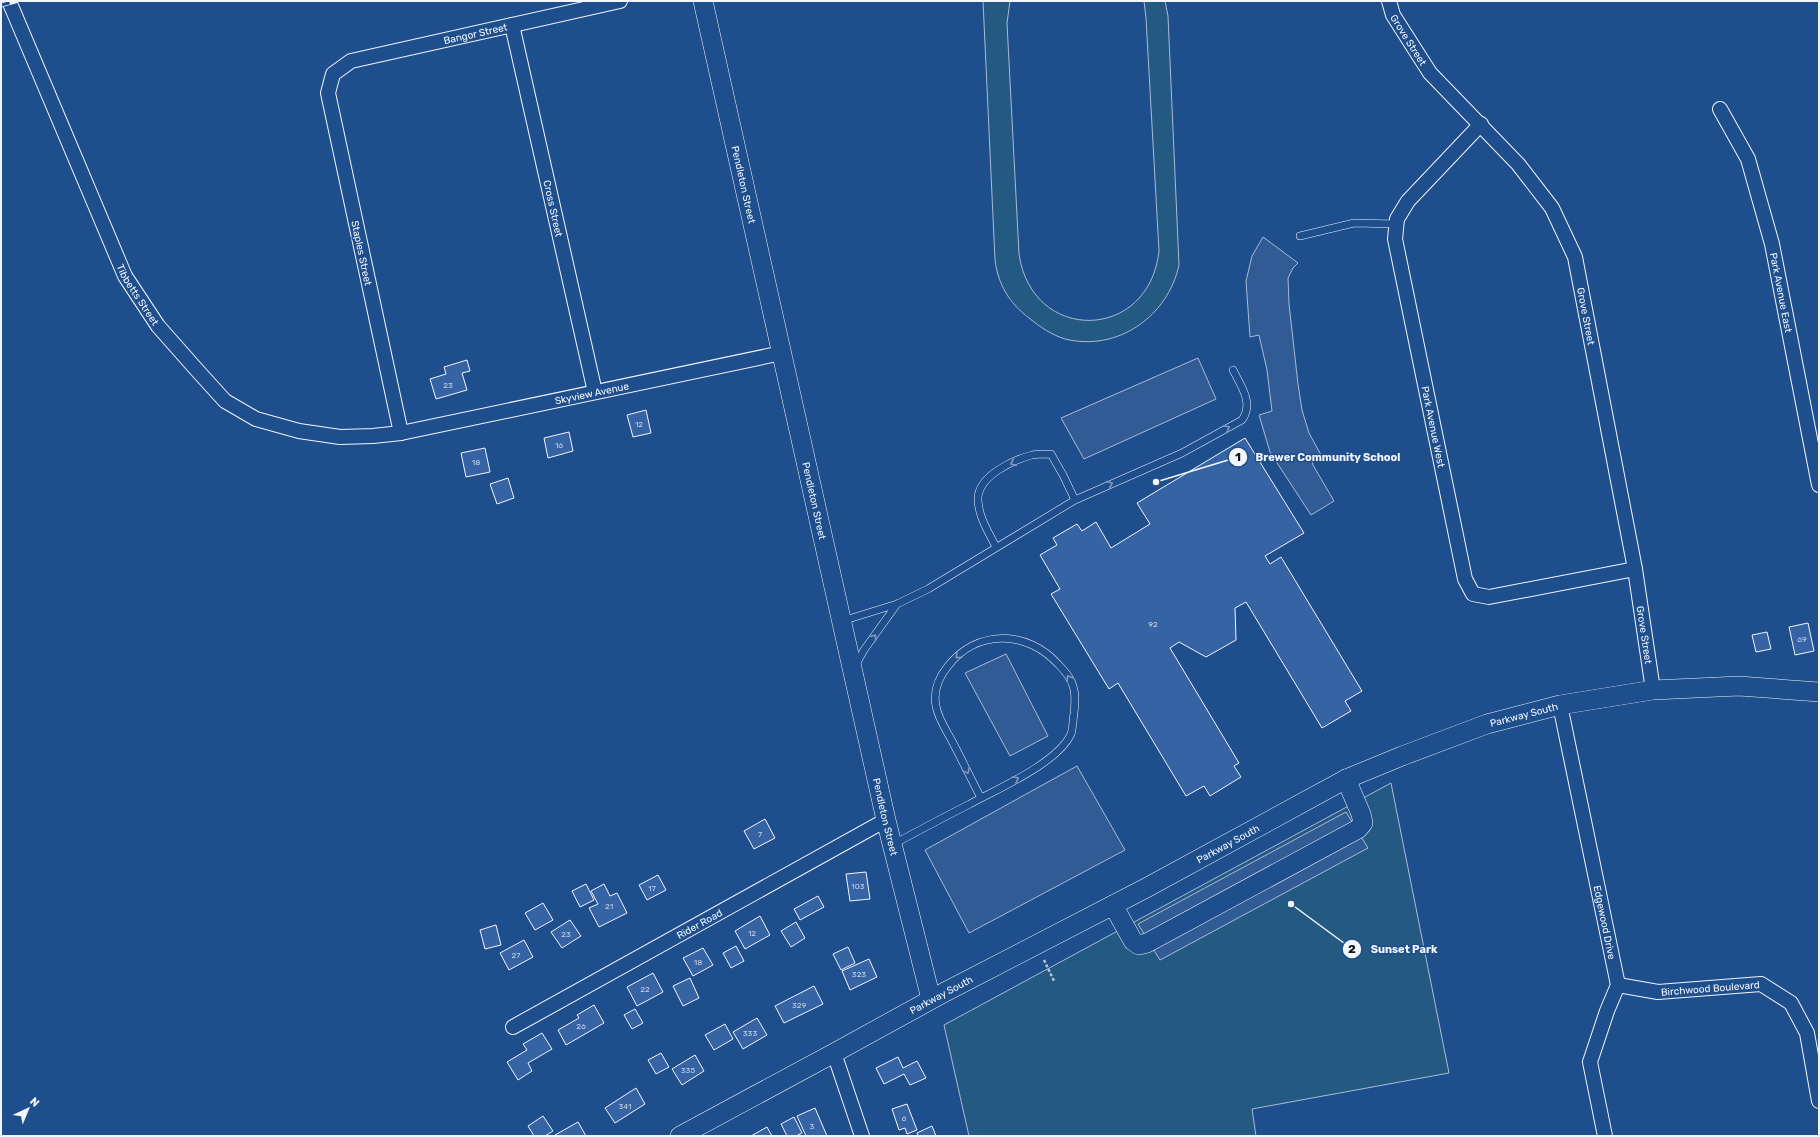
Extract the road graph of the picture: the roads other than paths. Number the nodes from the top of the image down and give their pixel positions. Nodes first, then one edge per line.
1 (9, 1) edge
2 (620, 1) edge
3 (703, 1) edge
4 (1389, 1) edge
5 (512, 25) junction
6 (333, 74) joint
7 (1720, 109) dead end
8 (1481, 124) junction
9 (1396, 224) junction
10 (1300, 236) dead end
11 (782, 353) junction
12 (1233, 370) dead end
13 (595, 392) junction
14 (400, 433) junction
15 (1819, 485) edge
16 (1074, 500) junction
17 (996, 548) junction
18 (1635, 569) junction
19 (897, 604) junction
20 (842, 621) junction
21 (852, 670) junction
22 (1653, 690) junction
23 (1819, 692) edge
24 (1560, 705) junction
25 (1346, 779) junction
26 (981, 798) junction
27 (886, 820) junction
28 (892, 845) junction
29 (1113, 905) junction
30 (1618, 985) junction
31 (931, 999) junction
32 (513, 1027) dead end
33 (834, 1054) junction
34 (1819, 1101) edge
35 (680, 1136) edge
36 (862, 1136) edge
37 (1605, 1136) edge

1 - 14 street, Tibbetts Street
2 - 5 street, Bangor Street
3 - 11 street, Pendleton Street
4 - 8 street, Grove Street
5 - 6 street, Bangor Street
5 - 13 street, Cross Street
6 - 14 street, Staples Street
7 - 15 street, Park Avenue East
8 - 9 street, Park Avenue West
8 - 18 street, Grove Street
9 - 10 lane
9 - 18 street, Park Avenue West
11 - 13 street, Skyview Avenue
11 - 20 street, Pendleton Street
16 -> 12 lane
13 - 14 street, Skyview Avenue
16 - 17 lane
16 -> 17 lane
17 - 19 lane
18 - 22 street, Grove Street
19 - 20 lane
21 -> 19 lane
20 - 21 street, Pendleton Street
21 - 27 street, Pendleton Street
22 - 23 street, Parkway South
22 - 24 street, Parkway South
24 - 25 street, Parkway South
24 - 30 street, Edgewood Drive
25 - 29 street, Parkway South
25 - 29 street
26 -> 26 lane
26 - 28 lane
27 - 28 street, Pendleton Street
27 - 32 street, Rider Road
28 - 31 street, Pendleton Street
29 - 31 street, Parkway South
30 - 34 street, Birchwood Boulevard
30 - 37 street
31 - 33 street, Parkway South
33 - 35 street, Parkway South
33 - 36 street

